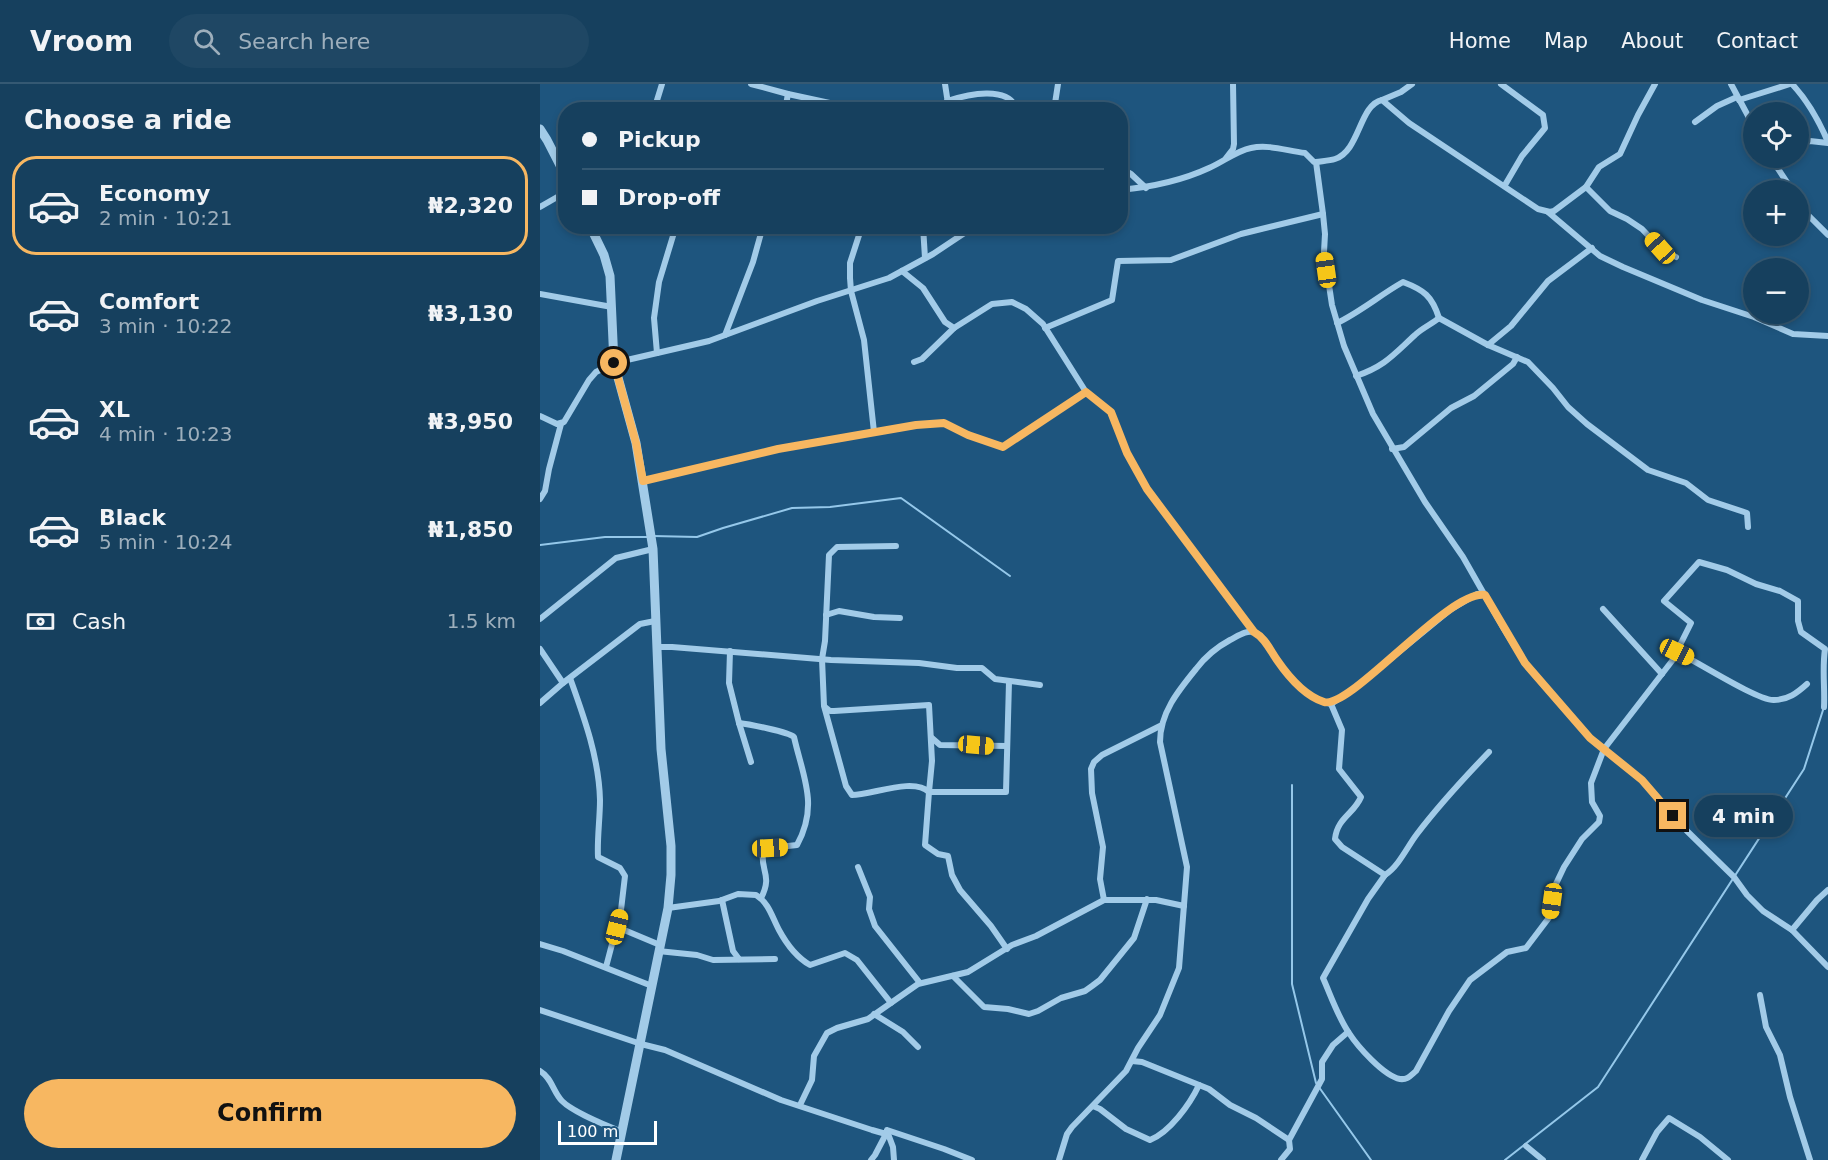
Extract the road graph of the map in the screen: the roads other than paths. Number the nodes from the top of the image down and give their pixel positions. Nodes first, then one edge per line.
1 (662, 84) edge
2 (751, 84) edge
3 (945, 84) edge
4 (1058, 84) edge
5 (1233, 84) edge
6 (1412, 84) edge
7 (1501, 84) edge
8 (1655, 84) edge
9 (1731, 84) edge
10 (1791, 84) edge
11 (788, 94) junction
12 (1738, 98) junction
13 (1382, 100) junction
14 (947, 101) joint
15 (656, 102) edge
16 (786, 102) edge
17 (825, 102) edge
18 (1013, 102) edge
19 (1055, 102) edge
20 (1743, 107) edge
21 (1695, 122) dead end
22 (540, 129) edge
23 (1809, 141) edge
24 (1828, 142) edge
25 (1224, 160) junction
26 (558, 162) edge
27 (1316, 162) junction
28 (1128, 172) edge
29 (1505, 185) junction
30 (1586, 187) junction
31 (1146, 188) junction
32 (1128, 189) edge
33 (558, 197) edge
34 (540, 207) edge
35 (1546, 210) junction
36 (1323, 214) junction
37 (1809, 216) edge
38 (594, 234) edge
39 (674, 234) edge
40 (762, 234) edge
41 (859, 234) edge
42 (924, 234) edge
43 (962, 234) edge
44 (1828, 235) edge
45 (1592, 248) junction
46 (1676, 257) dead end
47 (925, 258) junction
48 (902, 271) junction
49 (851, 291) junction
50 (540, 294) edge
51 (612, 307) junction
52 (1439, 318) junction
53 (1337, 322) junction
54 (954, 328) junction
55 (1046, 328) junction
56 (725, 335) junction
57 (1828, 336) edge
58 (1488, 345) junction
59 (657, 353) junction
60 (1517, 357) junction
61 (914, 362) dead end
62 (614, 363) junction
63 (1356, 376) junction
64 (1086, 392) junction
65 (540, 416) edge
66 (561, 424) junction
67 (874, 432) junction
68 (1392, 449) junction
69 (643, 481) junction
70 (540, 499) edge
71 (1748, 527) dead end
72 (652, 546) junction
73 (896, 546) dead end
74 (1478, 584) junction
75 (1477, 594) junction
76 (1485, 595) junction
77 (1603, 609) dead end
78 (826, 615) junction
79 (900, 618) dead end
80 (540, 619) edge
81 (655, 621) junction
82 (1254, 632) junction
83 (656, 647) junction
84 (540, 650) edge
85 (730, 651) junction
86 (1677, 652) junction
87 (822, 659) junction
88 (1662, 674) junction
89 (570, 678) junction
90 (1009, 682) junction
91 (563, 683) junction
92 (1807, 684) dead end
93 (1040, 685) dead end
94 (540, 703) edge
95 (1331, 704) junction
96 (824, 706) junction
97 (1824, 707) dead end
98 (739, 723) junction
99 (1160, 726) junction
100 (931, 737) junction
101 (1007, 746) junction
102 (1604, 749) junction
103 (1489, 752) dead end
104 (751, 762) dead end
105 (929, 792) junction
106 (858, 867) dead end
107 (1385, 875) junction
108 (1828, 890) edge
109 (761, 898) junction
110 (1147, 899) junction
111 (722, 900) junction
112 (1104, 900) junction
113 (1184, 906) junction
114 (668, 908) junction
115 (617, 927) junction
116 (1792, 930) junction
117 (540, 944) edge
118 (659, 948) junction
119 (1007, 950) junction
120 (739, 958) junction
121 (775, 959) dead end
122 (606, 967) junction
123 (1828, 967) edge
124 (953, 976) junction
125 (920, 983) junction
126 (652, 986) junction
127 (1760, 995) dead end
128 (891, 1003) junction
129 (540, 1010) edge
130 (874, 1014) junction
131 (1348, 1032) junction
132 (641, 1044) junction
133 (918, 1047) dead end
134 (1132, 1061) junction
135 (540, 1071) edge
136 (1200, 1085) junction
137 (800, 1106) junction
138 (1092, 1106) junction
139 (622, 1132) junction
140 (887, 1132) junction
141 (1289, 1140) junction
142 (1526, 1146) dead end
143 (616, 1160) edge
144 (870, 1160) edge
145 (894, 1160) edge
146 (972, 1160) edge
147 (1059, 1160) edge
148 (1281, 1160) edge
149 (1543, 1160) edge
150 (1642, 1160) edge
151 (1728, 1160) edge
152 (1810, 1160) edge

1 - 15 street
2 - 11 street
3 - 14 street
4 - 19 street
5 - 25 street
6 - 13 street
7 - 29 street
8 - 30 street
9 - 12 street
10 - 12 street
10 - 24 street
11 - 16 street
11 - 17 street
12 - 20 street
12 - 21 street
13 - 27 street
13 - 29 street
14 - 18 street
22 - 26 street
23 - 24 street
25 - 27 street
25 - 31 street
27 - 36 street
28 - 31 street
29 - 35 street
30 - 35 street
30 - 46 street
31 - 32 street
33 - 34 street
35 - 45 street
36 - 53 street
36 - 55 street
37 - 44 street
38 - 51 street
39 - 59 street
40 - 56 street
41 - 49 street
42 - 47 street
43 - 47 street
45 - 57 street
45 - 58 street
47 - 48 street
48 - 49 street
48 - 54 street
49 - 56 street
49 - 67 street
50 - 51 street
51 - 62 street
52 - 53 street
52 - 58 street
52 - 63 street
53 - 63 street
54 - 55 street
54 - 61 street
55 - 64 street
56 - 59 street
58 - 60 street
59 - 62 street
60 - 68 street
60 - 71 street
62 - 66 street
62 - 69 street
63 - 68 street
64 - 67 street
64 - 82 street
65 - 66 street
66 - 70 street
67 - 69 street
68 - 74 street
69 - 72 street
72 - 80 street
72 - 81 street
73 - 78 street
74 - 75 street
74 - 76 street
75 - 76 street
75 - 95 street
76 - 102 street
77 - 88 street
78 - 79 street
78 - 87 street
81 - 83 street
81 - 89 street
82 - 95 street
82 - 99 street
83 - 85 street
83 - 114 street
84 - 91 street
85 - 87 street
85 - 98 street
86 - 88 street
86 - 92 street
86 - 97 street
87 - 90 street
87 - 96 street
88 - 102 street
89 - 91 street
89 - 115 street
90 - 93 street
90 - 101 street
91 - 94 street
95 - 107 street
96 - 100 street
96 - 105 street
98 - 104 street
98 - 109 street
99 - 112 street
99 - 113 street
100 - 101 street
100 - 105 street
101 - 105 street
102 - 116 street
102 - 131 street
103 - 107 street
105 - 119 street
106 - 125 street
107 - 131 street
108 - 116 street
109 - 111 street
109 - 128 street
110 - 112 street
110 - 113 street
110 - 124 street
111 - 114 street
111 - 120 street
112 - 119 street
113 - 134 street
114 - 118 street
115 - 118 street
115 - 122 street
116 - 123 street
117 - 122 street
118 - 120 street
118 - 126 street
119 - 124 street
120 - 121 street
122 - 126 street
124 - 125 street
125 - 128 street
126 - 132 street
127 - 152 street
128 - 130 street
129 - 132 street
130 - 133 street
130 - 137 street
131 - 141 street
132 - 137 street
132 - 139 street
134 - 136 street
134 - 138 street
135 - 139 street
136 - 138 street
136 - 141 street
137 - 140 street
138 - 147 street
139 - 143 street
140 - 144 street
140 - 145 street
140 - 146 street
141 - 148 street
142 - 149 street
150 - 151 street

